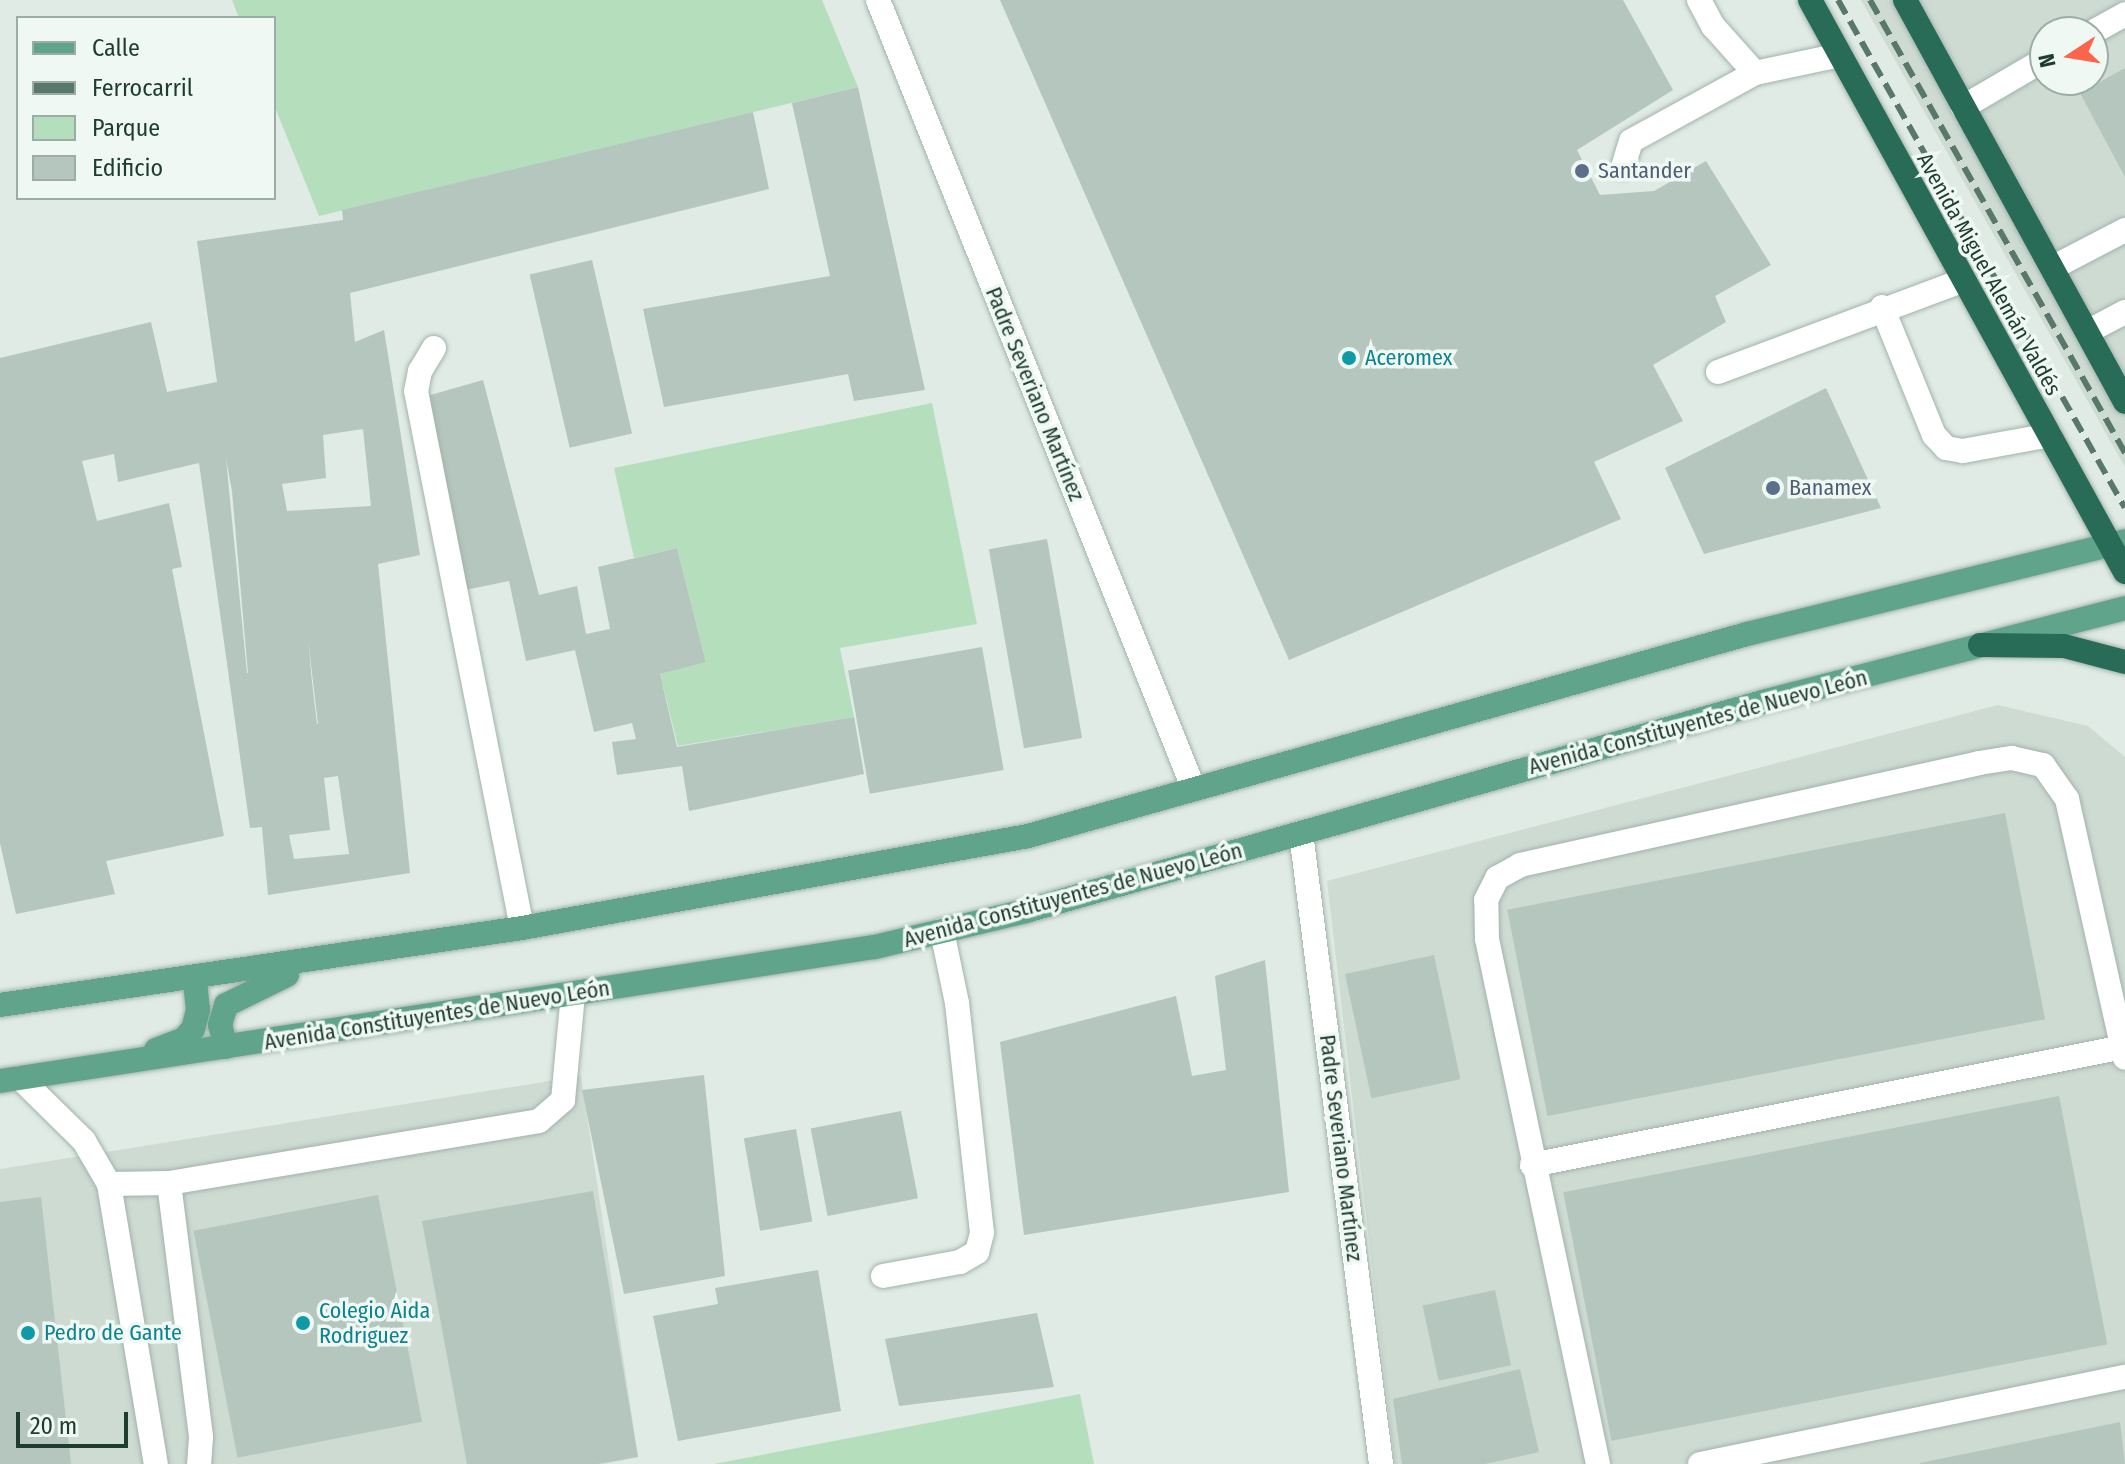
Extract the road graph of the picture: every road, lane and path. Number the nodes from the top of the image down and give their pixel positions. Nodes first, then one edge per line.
1 (878, 0) edge
2 (1699, 0) edge
3 (1810, 0) edge
4 (1905, 0) edge
5 (1840, 55) junction
6 (2029, 68) edge
7 (1755, 73) junction
8 (1963, 107) junction
9 (1623, 167) dead end
10 (2125, 230) edge
11 (2052, 268) junction
12 (1962, 281) junction
13 (1882, 307) junction
14 (2125, 312) edge
15 (2087, 332) junction
16 (434, 348) dead end
17 (1718, 372) dead end
18 (2123, 395) edge
19 (2050, 435) junction
20 (2117, 542) edge
21 (2125, 572) edge
22 (2125, 608) edge
23 (1980, 645) junction
24 (2125, 662) edge
25 (1193, 787) junction
26 (1301, 833) junction
27 (522, 928) junction
28 (942, 931) junction
29 (358, 951) junction
30 (195, 980) junction
31 (573, 994) junction
32 (0, 1005) edge
33 (226, 1047) junction
34 (2124, 1052) edge
35 (100, 1067) junction
36 (10, 1080) edge
37 (1532, 1165) junction
38 (169, 1183) junction
39 (109, 1184) junction
40 (883, 1276) dead end
41 (2125, 1377) edge
42 (156, 1464) edge
43 (199, 1464) edge
44 (1381, 1464) edge
45 (1598, 1464) edge
46 (1700, 1464) edge

1 - 25 street, Padre Severiano Martínez
2 - 7 street
3 - 5 highway, Avenida Miguel Alemán Valdés
4 - 8 highway
5 - 7 street
5 - 12 highway, Avenida Miguel Alemán Valdés
6 - 8 street
7 - 9 street
8 - 11 highway
10 - 11 street
11 - 15 highway
12 - 13 street
12 - 19 highway, Avenida Miguel Alemán Valdés
13 - 17 street
13 - 19 street
14 - 15 street
15 - 18 highway
16 - 27 street
19 - 20 highway, Avenida Miguel Alemán Valdés
20 - 21 highway, Avenida Miguel Alemán Valdés
20 - 25 main road
22 - 23 main road, Avenida Constituyentes de Nuevo León
23 - 24 highway
23 - 26 main road, Avenida Constituyentes de Nuevo León
25 - 27 main road
26 - 28 main road, Avenida Constituyentes de Nuevo León
26 - 44 street, Padre Severiano Martínez
27 - 29 main road
28 - 31 main road, Avenida Constituyentes de Nuevo León
28 - 40 street
29 - 30 main road
29 - 33 main road
30 - 32 main road
30 - 35 main road
31 - 33 main road, Avenida Constituyentes de Nuevo León
31 - 38 street
33 - 35 main road, Avenida Constituyentes de Nuevo León
34 - 37 street
34 - 37 street
35 - 36 main road, Avenida Constituyentes de Nuevo León
36 - 39 street
37 - 45 street
38 - 39 street
38 - 43 street
39 - 42 street
41 - 46 street

